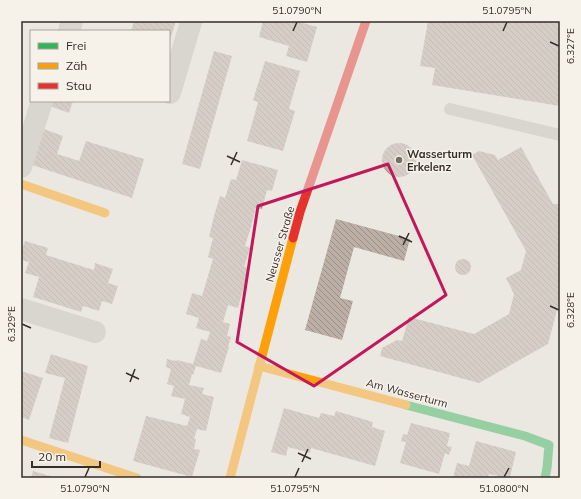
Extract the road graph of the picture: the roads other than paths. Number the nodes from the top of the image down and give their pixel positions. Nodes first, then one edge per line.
1 (191, 21) edge
2 (366, 21) edge
3 (170, 93) dead end
4 (42, 102) edge
5 (450, 109) dead end
6 (560, 135) edge
7 (21, 167) edge
8 (21, 184) edge
9 (105, 213) dead end
10 (21, 309) edge
11 (95, 332) dead end
12 (259, 366) junction
13 (21, 440) edge
14 (137, 478) edge
15 (230, 478) edge
16 (545, 478) edge

1 - 3 street
2 - 12 street, Neusser Straße
4 - 7 street
5 - 6 lane
8 - 9 street
10 - 11 street
12 - 15 street, Neusser Straße
12 - 16 street, Am Wasserturm
13 - 14 street

